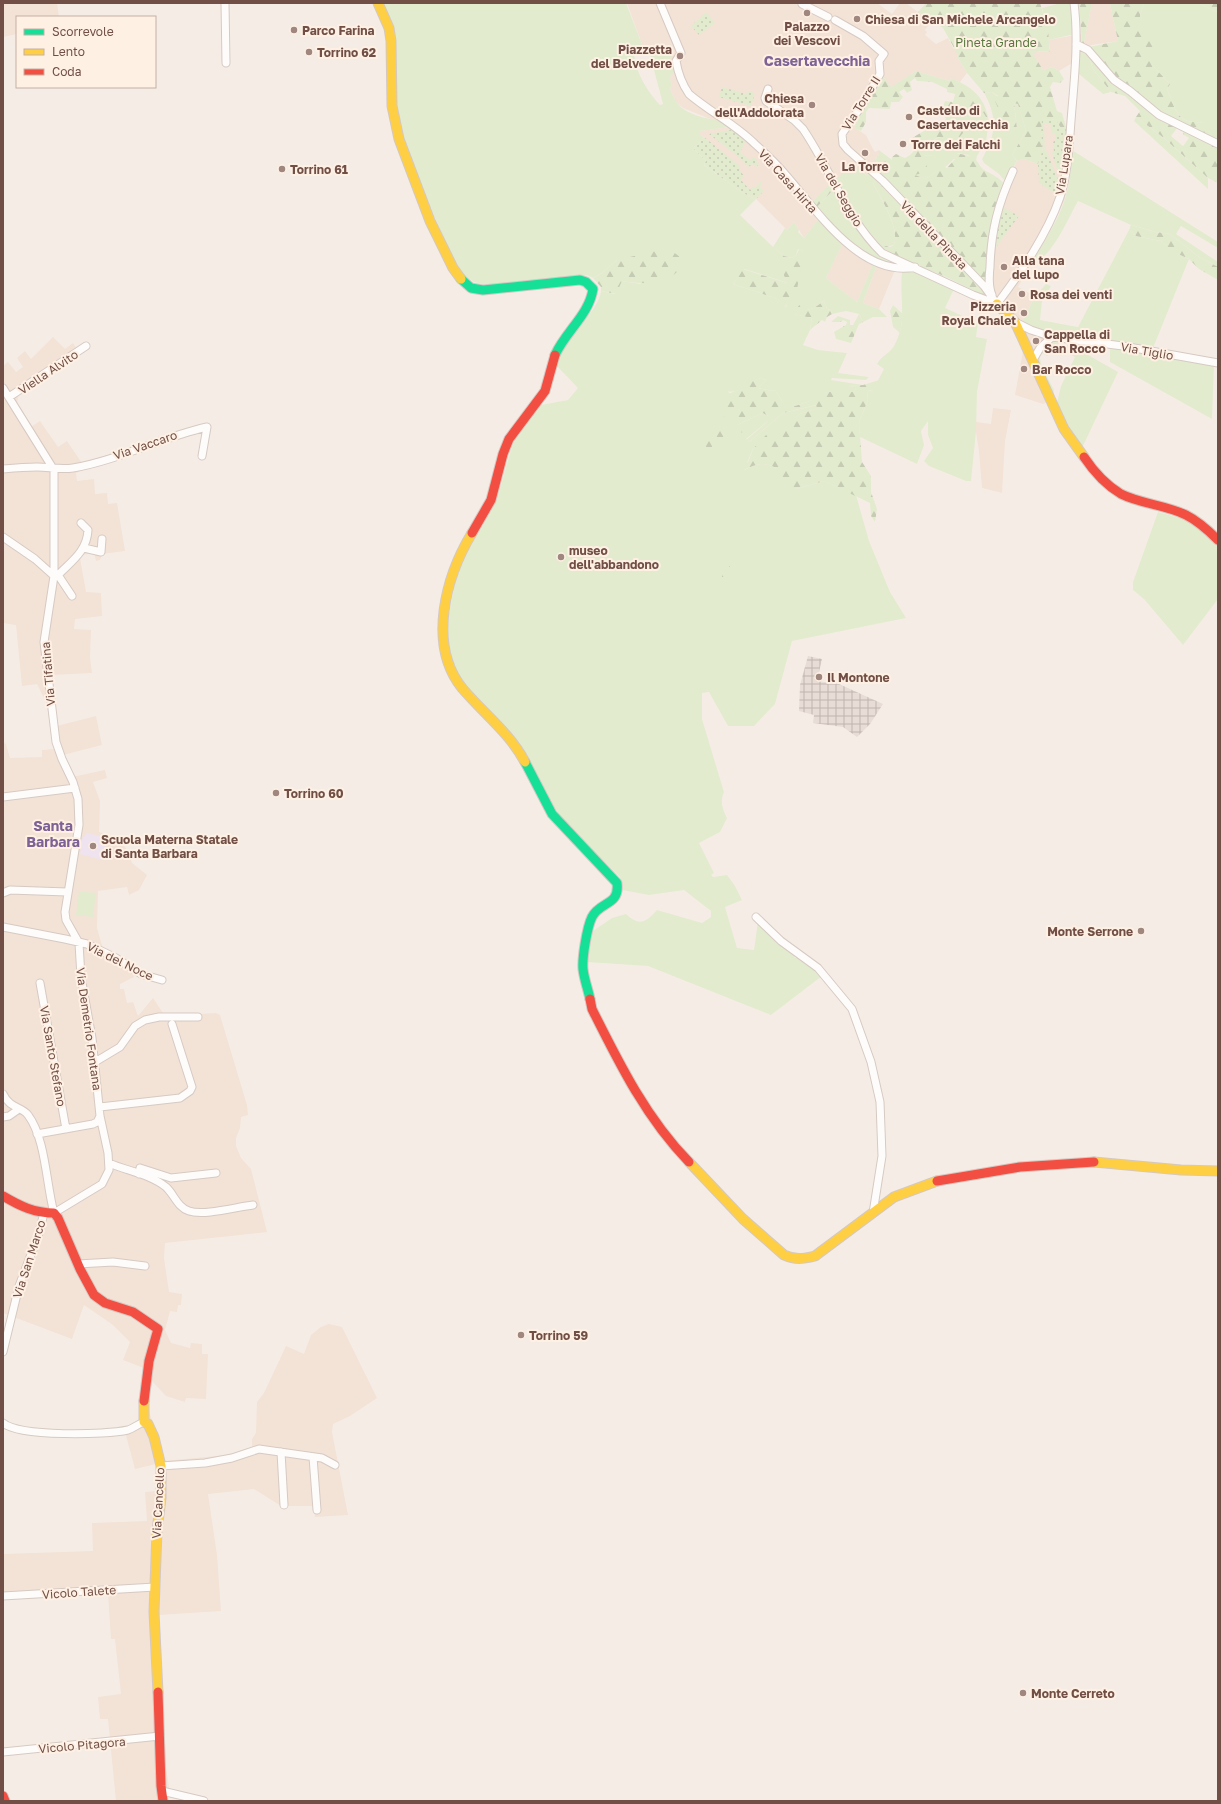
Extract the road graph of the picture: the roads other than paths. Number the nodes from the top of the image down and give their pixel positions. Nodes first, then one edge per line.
1 (225, 3) edge
2 (378, 3) edge
3 (660, 3) edge
4 (1074, 3) edge
5 (802, 4) dead end
6 (1076, 44) junction
7 (226, 63) dead end
8 (768, 89) dead end
9 (1218, 144) edge
10 (868, 168) joint
11 (1013, 171) dead end
12 (915, 267) junction
13 (997, 304) junction
14 (1015, 322) junction
15 (1052, 337) junction
16 (86, 346) dead end
17 (1033, 360) junction
18 (1218, 363) edge
19 (3, 388) edge
20 (9, 397) junction
21 (202, 456) dead end
22 (3, 469) edge
23 (54, 470) junction
24 (81, 523) dead end
25 (3, 537) edge
26 (102, 539) dead end
27 (1218, 540) edge
28 (84, 548) junction
29 (56, 575) junction
30 (72, 596) dead end
31 (75, 788) junction
32 (3, 797) edge
33 (67, 892) junction
34 (3, 893) edge
35 (756, 917) dead end
36 (3, 927) edge
37 (79, 943) junction
38 (162, 980) dead end
39 (40, 983) dead end
40 (198, 1017) dead end
41 (172, 1024) dead end
42 (95, 1062) junction
43 (3, 1094) edge
44 (100, 1107) junction
45 (19, 1109) junction
46 (100, 1116) junction
47 (3, 1117) edge
48 (66, 1130) junction
49 (37, 1134) junction
50 (109, 1163) junction
51 (1218, 1172) edge
52 (216, 1173) dead end
53 (139, 1174) junction
54 (3, 1196) edge
55 (253, 1205) dead end
56 (44, 1213) junction
57 (54, 1213) junction
58 (873, 1213) junction
59 (78, 1264) junction
60 (145, 1266) dead end
61 (3, 1352) edge
62 (144, 1422) junction
63 (3, 1423) edge
64 (282, 1452) junction
65 (313, 1457) junction
66 (336, 1465) dead end
67 (161, 1466) junction
68 (284, 1505) dead end
69 (317, 1510) dead end
70 (155, 1587) junction
71 (3, 1596) edge
72 (160, 1736) junction
73 (3, 1752) edge
74 (162, 1791) junction
75 (3, 1796) edge
76 (5, 1801) edge
77 (163, 1801) edge
78 (204, 1801) edge

1 - 7 street
2 - 58 street
3 - 12 street, Via Casa Hirta
4 - 6 street
5 - 10 street, Via Torre II
6 - 9 street
6 - 13 street, Via Lupara
8 - 12 street, Via del Seggio
10 - 13 street, Via della Pineta
11 - 13 street
12 - 13 street, Via del Seggio
13 - 14 street
14 - 15 street, Via Tiglio
14 - 17 street
15 - 17 street
15 - 18 street, Via Tiglio
16 - 20 street, Viella Alvito
17 - 27 street
19 - 20 street
20 - 23 street
21 - 23 street, Via Vaccaro
22 - 23 street
23 - 29 street, Via Tifatina
24 - 28 street
25 - 29 street
26 - 28 street
28 - 29 street
29 - 30 street
29 - 31 street, Via Tifatina
31 - 32 street
31 - 33 street, Via Tifatina
33 - 34 street
33 - 37 street, Via Tifatina
35 - 58 street
36 - 37 street, Via del Noce
37 - 38 street, Via del Noce
37 - 42 street, Via Demetrio Fontana
39 - 48 street, Via Santo Stefano
40 - 42 street
41 - 44 street
42 - 44 street, Via Demetrio Fontana
43 - 45 street
44 - 46 street, Via Demetrio Fontana
45 - 47 street
45 - 49 street
46 - 48 street
46 - 50 street, Via Demetrio Fontana
48 - 49 street
49 - 57 street
50 - 53 street
50 - 57 street
51 - 58 street
52 - 53 street
53 - 55 street
54 - 56 street
56 - 57 street
56 - 61 street, Via San Marco
57 - 59 street, Via Cancello
59 - 60 street
59 - 62 street, Via Cancello
62 - 63 street
62 - 67 street, Via Cancello
64 - 65 street
64 - 67 street
64 - 68 street
65 - 66 street
65 - 69 street
67 - 70 street, Via Cancello
70 - 71 street, Vicolo Talete
70 - 72 street, Via Cancello
72 - 73 street, Vicolo Pitagora
72 - 74 street, Via Cancello
74 - 77 street, Via Cancello
74 - 78 street
75 - 76 street

